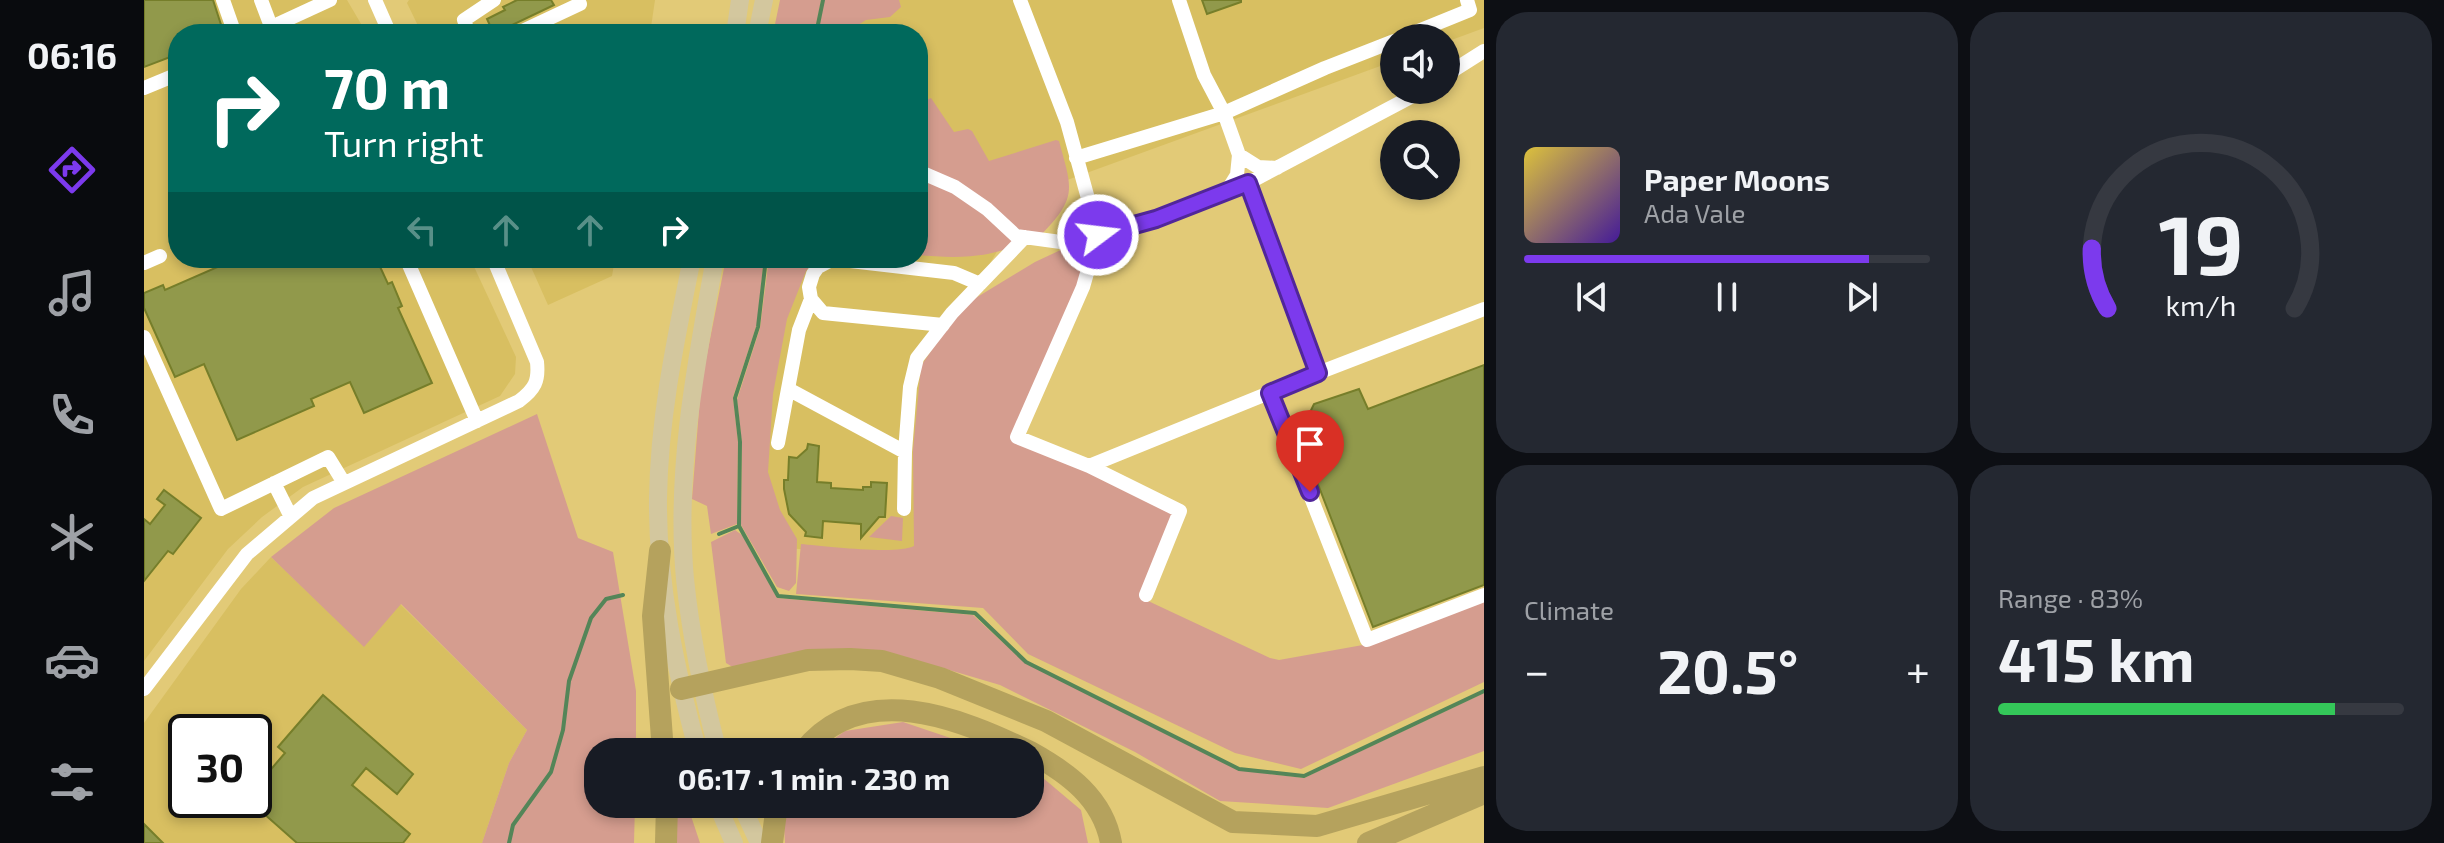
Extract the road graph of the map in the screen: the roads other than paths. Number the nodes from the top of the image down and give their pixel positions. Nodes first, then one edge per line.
1 (223, 0) edge
2 (261, 0) edge
3 (330, 0) edge
4 (375, 0) edge
5 (494, 0) edge
6 (740, 0) edge
7 (764, 0) edge
8 (1020, 0) edge
9 (1179, 0) edge
10 (1467, 0) edge
11 (580, 4) dead end
12 (231, 24) edge
13 (267, 24) edge
14 (284, 24) edge
15 (386, 24) edge
16 (465, 24) edge
17 (537, 24) edge
18 (736, 24) edge
19 (759, 24) edge
20 (1436, 24) edge
21 (1380, 46) edge
22 (1484, 51) edge
23 (1460, 66) edge
24 (168, 78) edge
25 (144, 88) edge
26 (1398, 104) edge
27 (1224, 113) junction
28 (1239, 155) junction
29 (1076, 158) junction
30 (1277, 168) junction
31 (928, 175) edge
32 (1248, 183) junction
33 (1227, 191) junction
34 (1098, 235) junction
35 (1025, 237) junction
36 (160, 256) dead end
37 (144, 263) edge
38 (410, 268) edge
39 (498, 268) edge
40 (690, 268) edge
41 (713, 268) edge
42 (817, 268) edge
43 (911, 268) edge
44 (980, 284) junction
45 (811, 299) junction
46 (1484, 309) edge
47 (943, 325) junction
48 (144, 337) edge
49 (1318, 373) junction
50 (788, 389) junction
51 (1270, 393) junction
52 (477, 421) junction
53 (778, 443) dead end
54 (905, 452) junction
55 (1089, 466) junction
56 (274, 483) junction
57 (344, 483) junction
58 (904, 509) dead end
59 (290, 515) junction
60 (660, 551) junction
61 (1146, 595) dead end
62 (1484, 595) edge
63 (690, 686) junction
64 (144, 689) edge
65 (662, 738) edge
66 (696, 738) edge
67 (712, 738) edge
68 (817, 738) edge
69 (997, 738) edge
70 (1044, 761) edge
71 (1484, 777) edge
72 (1484, 793) edge
73 (667, 818) edge
74 (723, 818) edge
75 (747, 818) edge
76 (775, 818) edge
77 (666, 843) edge
78 (734, 843) edge
79 (759, 843) edge
80 (772, 843) edge
81 (1111, 843) edge
82 (1368, 843) edge

1 - 12 street
2 - 13 street
3 - 14 street
4 - 15 street
5 - 16 street
6 - 18 main road
7 - 19 main road
8 - 29 street
9 - 27 street
10 - 20 street
11 - 17 street
21 - 27 street
22 - 23 street
24 - 25 street
26 - 30 street
27 - 28 street
27 - 29 street
28 - 30 street
28 - 33 street
29 - 34 street
30 - 32 street
31 - 35 street
32 - 33 street
32 - 49 street
33 - 34 street
34 - 35 street
34 - 55 street
35 - 44 street
36 - 37 street
38 - 52 street
39 - 52 street
40 - 60 main road
41 - 63 main road
42 - 45 street
43 - 44 street
44 - 47 street
45 - 47 street
45 - 50 street
46 - 49 street
47 - 54 street
48 - 56 street
49 - 51 street
50 - 53 street
50 - 54 street
51 - 55 street
51 - 62 street
52 - 57 street
54 - 58 street
55 - 61 street
56 - 57 street
56 - 59 street
57 - 59 street
59 - 64 street
60 - 63 main road
60 - 65 highway
63 - 66 main road
63 - 67 main road
63 - 71 highway
68 - 69 highway
70 - 81 highway
72 - 82 highway
73 - 77 highway
74 - 78 main road
75 - 79 main road
76 - 80 highway

